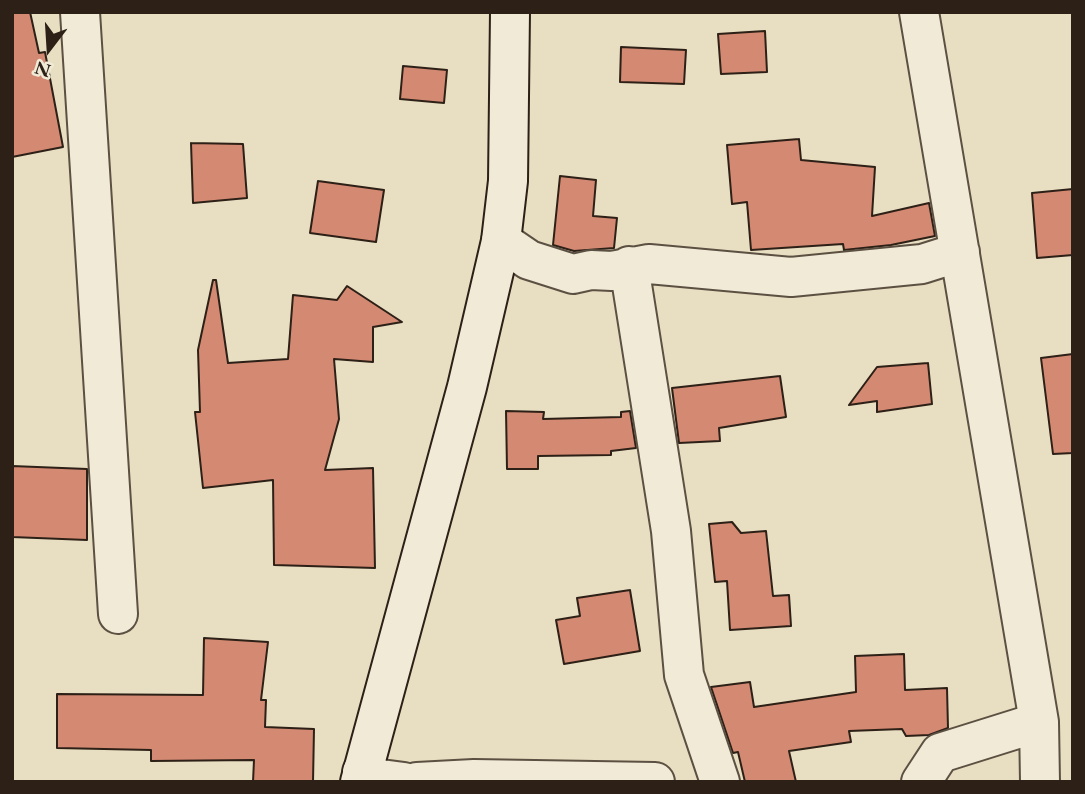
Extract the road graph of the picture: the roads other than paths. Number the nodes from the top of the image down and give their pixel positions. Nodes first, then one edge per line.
1 (80, 12) edge
2 (510, 12) edge
3 (919, 12) edge
4 (501, 241) junction
5 (960, 252) junction
6 (629, 266) junction
7 (118, 614) dead end
8 (1039, 722) junction
9 (361, 777) edge
10 (404, 782) edge
11 (417, 782) edge
12 (655, 782) edge
13 (720, 782) edge
14 (921, 782) edge
15 (1040, 782) edge

1 - 7 street
2 - 4 street
3 - 5 street
4 - 6 street
4 - 9 street
5 - 6 street
5 - 8 street
6 - 13 street
8 - 14 street
8 - 15 street
9 - 10 street
11 - 12 street

